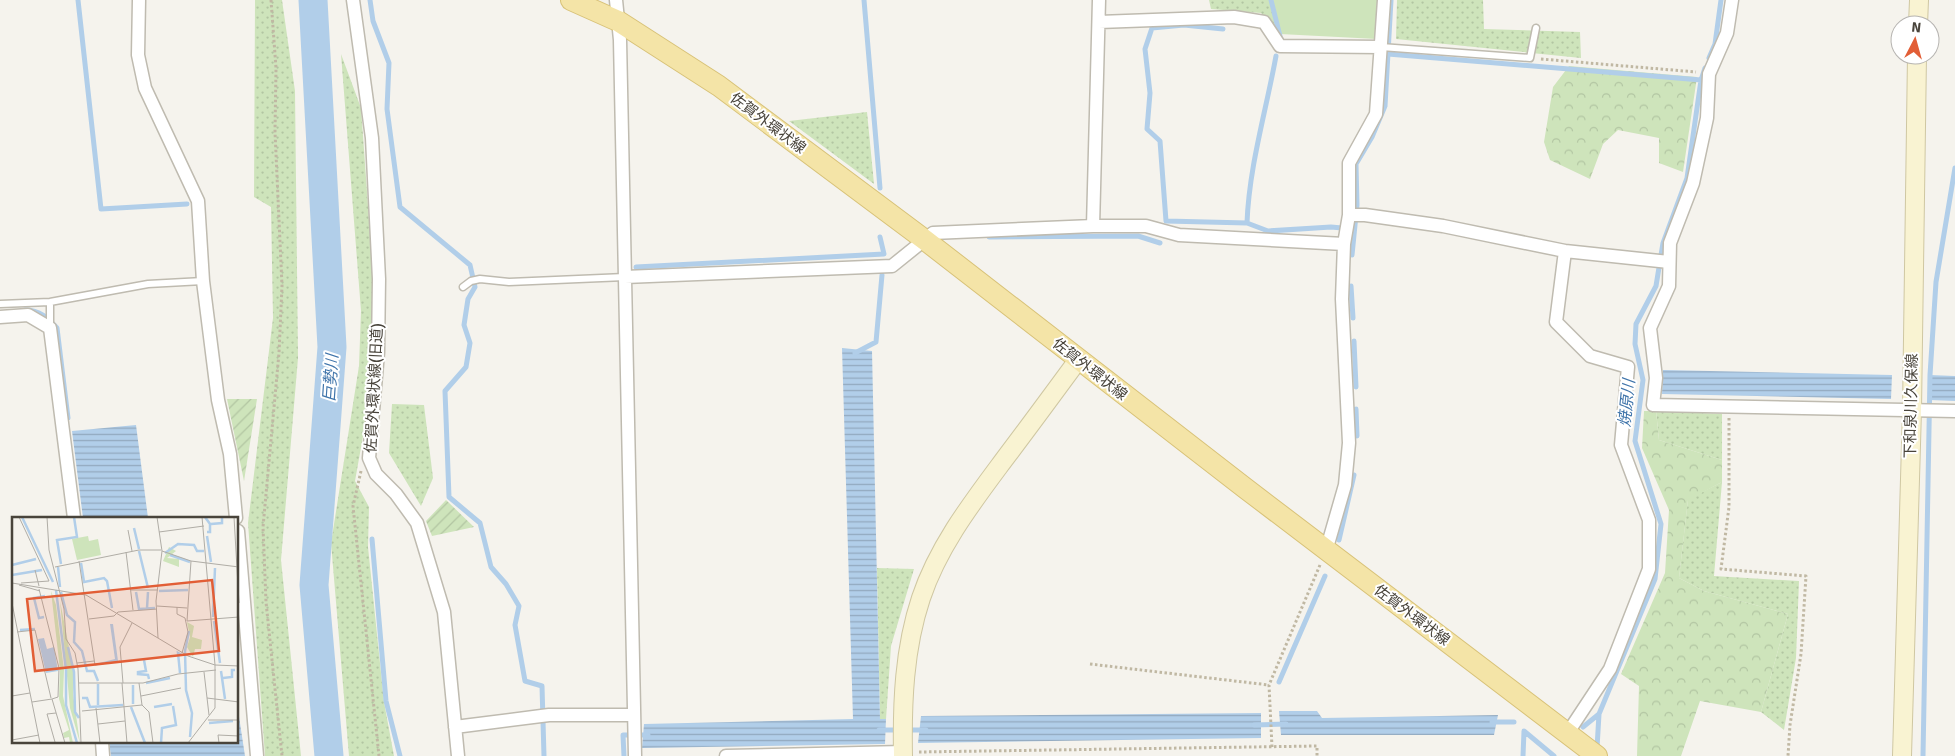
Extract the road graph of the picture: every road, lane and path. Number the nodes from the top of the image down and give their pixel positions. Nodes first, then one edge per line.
1 (139, 0) edge
2 (271, 0) edge
3 (353, 0) edge
4 (571, 0) edge
5 (616, 0) edge
6 (1099, 0) edge
7 (1384, 0) edge
8 (1732, 0) edge
9 (1919, 0) edge
10 (1918, 15) edge
11 (618, 21) junction
12 (1099, 22) junction
13 (1536, 28) dead end
14 (1381, 47) junction
15 (1530, 58) junction
16 (1917, 65) edge
17 (1696, 72) dead end
18 (1348, 219) junction
19 (1093, 226) junction
20 (925, 240) junction
21 (1345, 241) junction
22 (1565, 251) junction
23 (1669, 262) junction
24 (625, 278) junction
25 (203, 281) junction
26 (463, 287) dead end
27 (50, 302) junction
28 (0, 304) edge
29 (0, 317) edge
30 (50, 328) junction
31 (1078, 360) junction
32 (1729, 408) junction
33 (1912, 410) junction
34 (1955, 411) edge
35 (369, 458) junction
36 (74, 517) edge
37 (236, 517) edge
38 (239, 543) edge
39 (1326, 551) junction
40 (1090, 664) dead end
41 (1269, 685) junction
42 (634, 715) junction
43 (455, 727) junction
44 (1567, 734) junction
45 (1272, 747) junction
46 (903, 754) edge
47 (257, 756) edge
48 (282, 756) edge
49 (379, 756) edge
50 (458, 756) edge
51 (635, 756) edge
52 (726, 756) edge
53 (1317, 756) edge
54 (1597, 756) edge
55 (1788, 756) edge
56 (1902, 756) edge

1 - 25 street
2 - 48 path
3 - 35 street, 佐賀外環状線(旧道)
4 - 11 main road, 佐賀外環状線
5 - 11 street
6 - 12 street
7 - 14 street
8 - 23 street
9 - 10 street
11 - 20 main road, 佐賀外環状線
11 - 24 street
12 - 14 street
12 - 19 street
13 - 15 lane
14 - 15 lane
14 - 18 street
15 - 17 path
16 - 33 street, 下和泉川久保線
18 - 21 street
18 - 22 street
19 - 20 street
19 - 21 street
20 - 24 street
20 - 31 main road, 佐賀外環状線
21 - 39 street
22 - 23 street
22 - 44 street
23 - 32 street
24 - 26 lane
24 - 42 street
25 - 27 lane
25 - 37 street
27 - 28 lane
27 - 30 lane
29 - 30 street
30 - 36 street
31 - 39 main road, 佐賀外環状線
31 - 46 street
32 - 33 street
32 - 55 path
33 - 34 street
33 - 56 street, 下和泉川久保線
35 - 43 street, 佐賀外環状線(旧道)
35 - 49 path
38 - 47 street
39 - 41 path
39 - 44 main road, 佐賀外環状線
40 - 41 path
41 - 45 path
42 - 43 street
42 - 51 street
43 - 50 street, 佐賀外環状線(旧道)
44 - 54 main road, 佐賀外環状線
45 - 46 path
45 - 53 path
46 - 52 street

